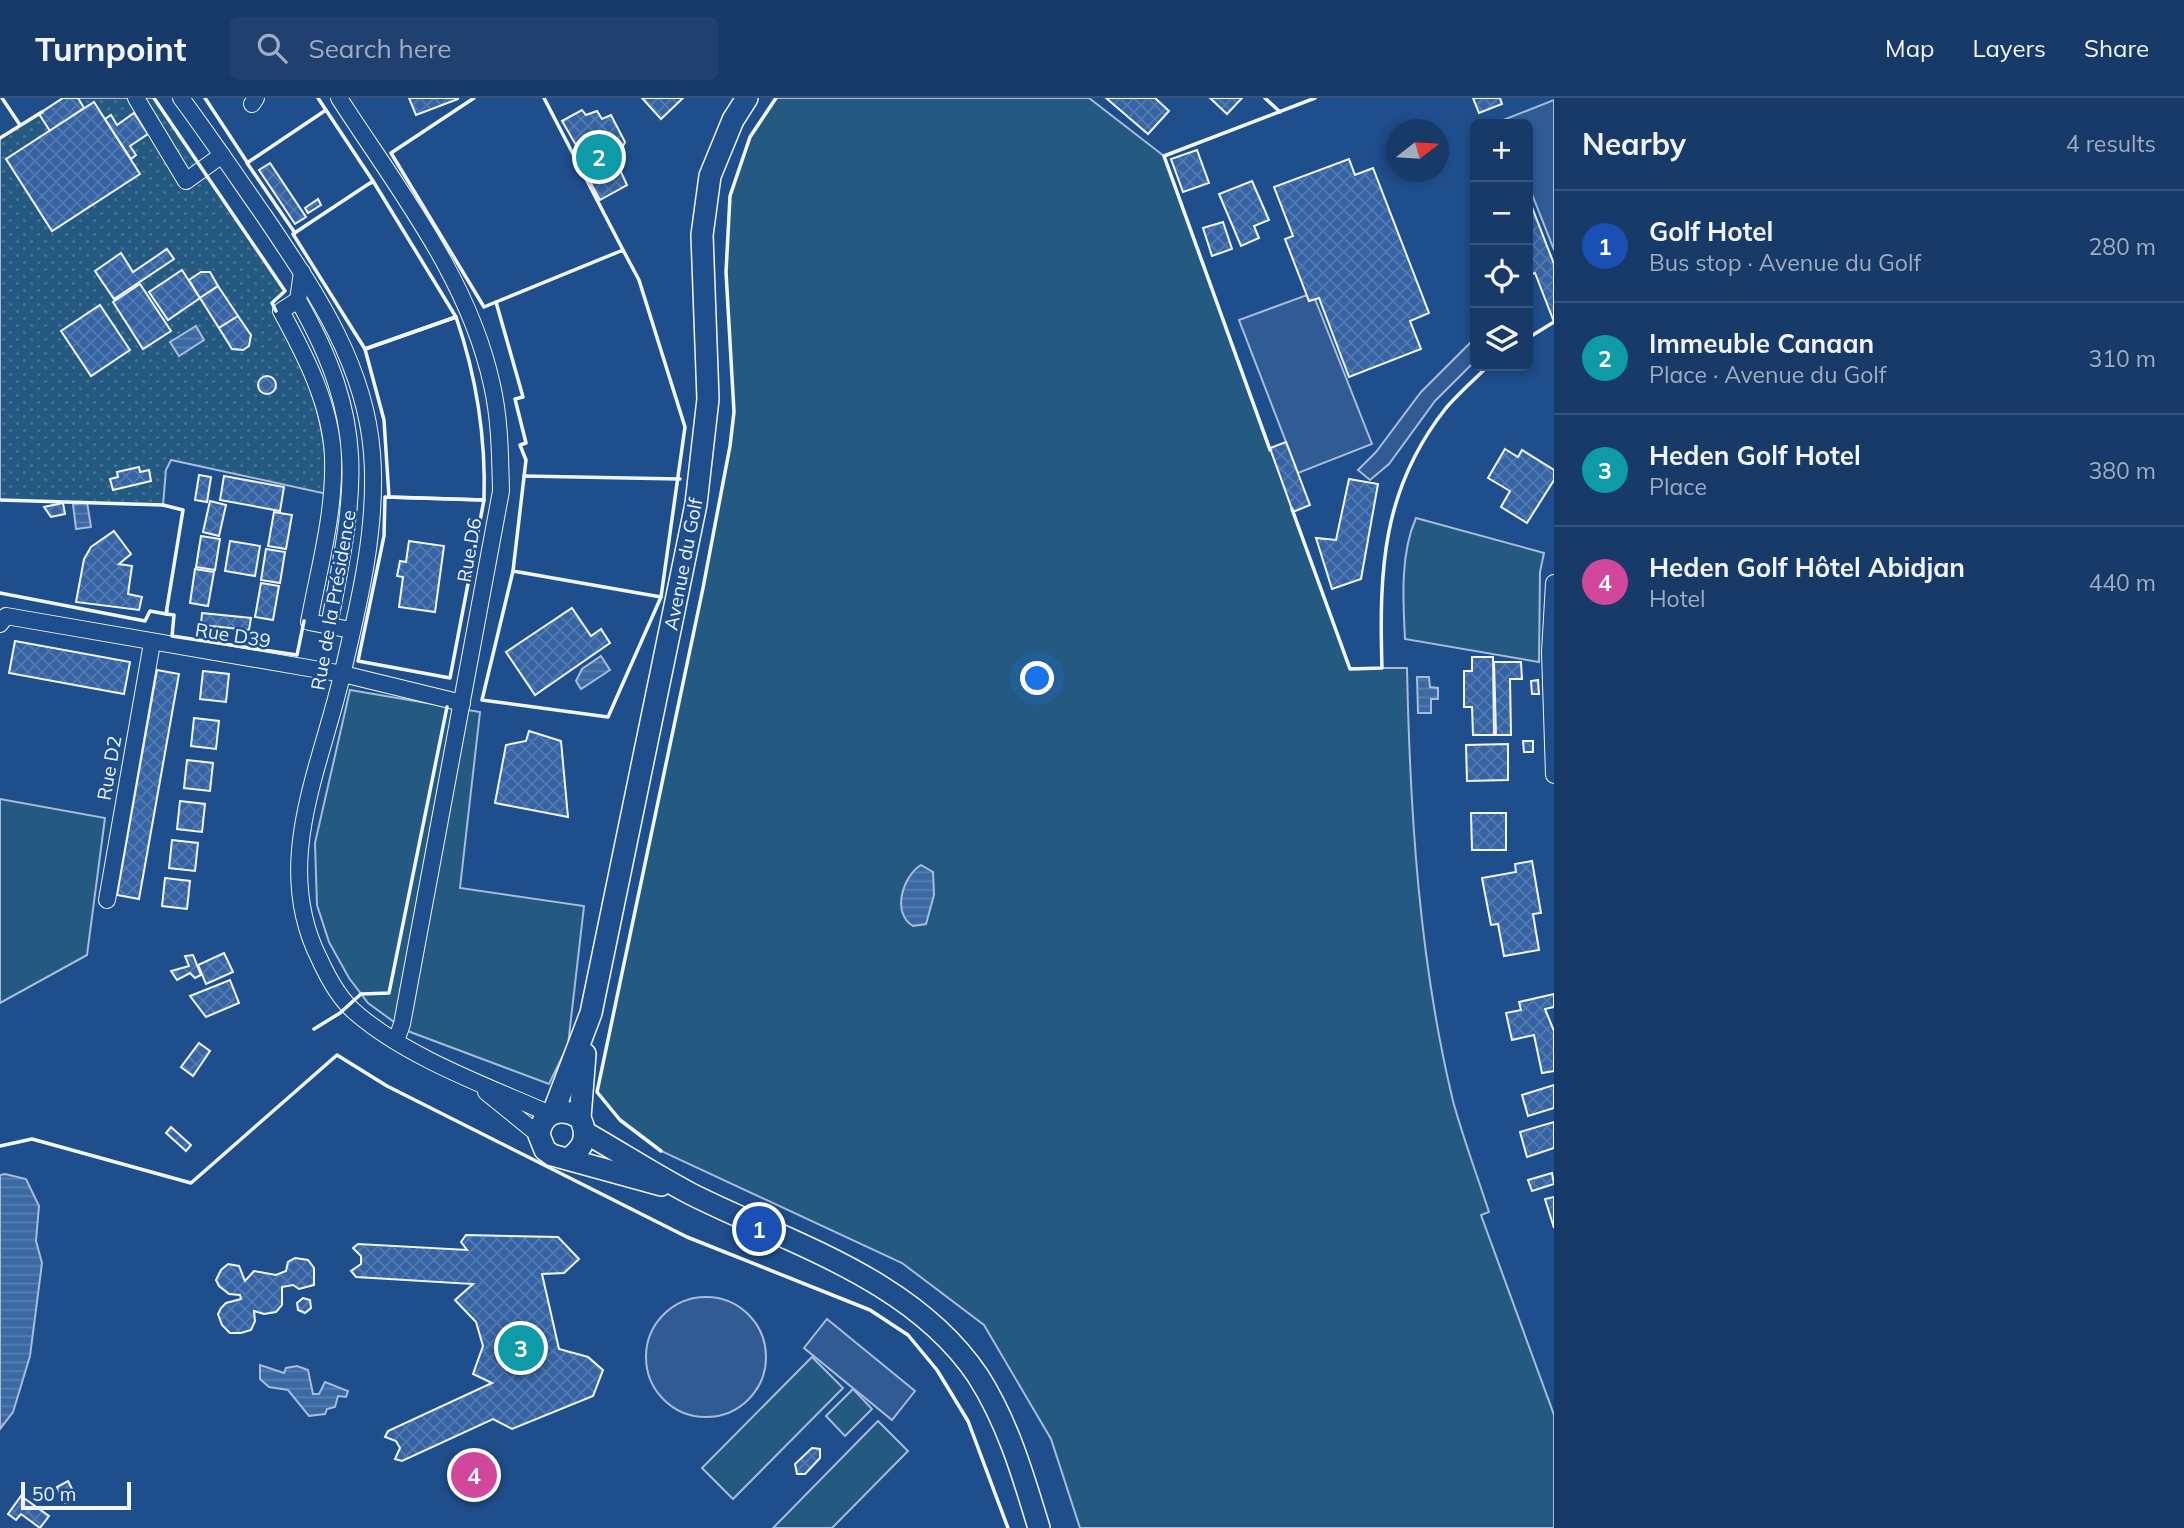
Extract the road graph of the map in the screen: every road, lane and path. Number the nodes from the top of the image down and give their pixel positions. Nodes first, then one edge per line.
1 (136, 98) edge
2 (181, 98) edge
3 (339, 98) edge
4 (747, 98) edge
5 (222, 155) junction
6 (302, 272) junction
7 (1554, 583) edge
8 (0, 624) edge
9 (351, 630) junction
10 (152, 643) junction
11 (342, 674) junction
12 (462, 703) junction
13 (1554, 775) edge
14 (107, 900) dead end
15 (586, 1032) junction
16 (396, 1041) junction
17 (468, 1077) junction
18 (551, 1114) junction
19 (583, 1126) junction
20 (539, 1135) junction
21 (568, 1159) junction
22 (690, 1193) junction
23 (1039, 1528) edge

1 - 5 street
2 - 5 street, Rue de la Présidence
3 - 12 street, Rue D6
4 - 15 main road, Avenue du Golf
5 - 6 street, Rue de la Présidence
6 - 9 street, Rue de la Présidence
6 - 9 street
7 - 13 street
8 - 10 street, Rue D39
9 - 11 street, Rue de la Présidence
10 - 11 street, Rue D39
10 - 14 street, Rue D2
11 - 12 street, Rue D39
11 - 16 street, Rue de la Présidence
12 - 16 street, Rue D6
15 - 18 main road, Avenue du Golf
15 - 19 main road, Avenue du Golf
16 - 17 street, Rue de la Présidence
17 - 18 street, Rue de la Présidence
17 - 20 street, Rue de la Présidence
18 - 19 main road
18 - 20 main road, Avenue du Golf
19 - 21 main road
19 - 22 main road
20 - 21 main road
21 - 22 main road
22 - 23 main road

